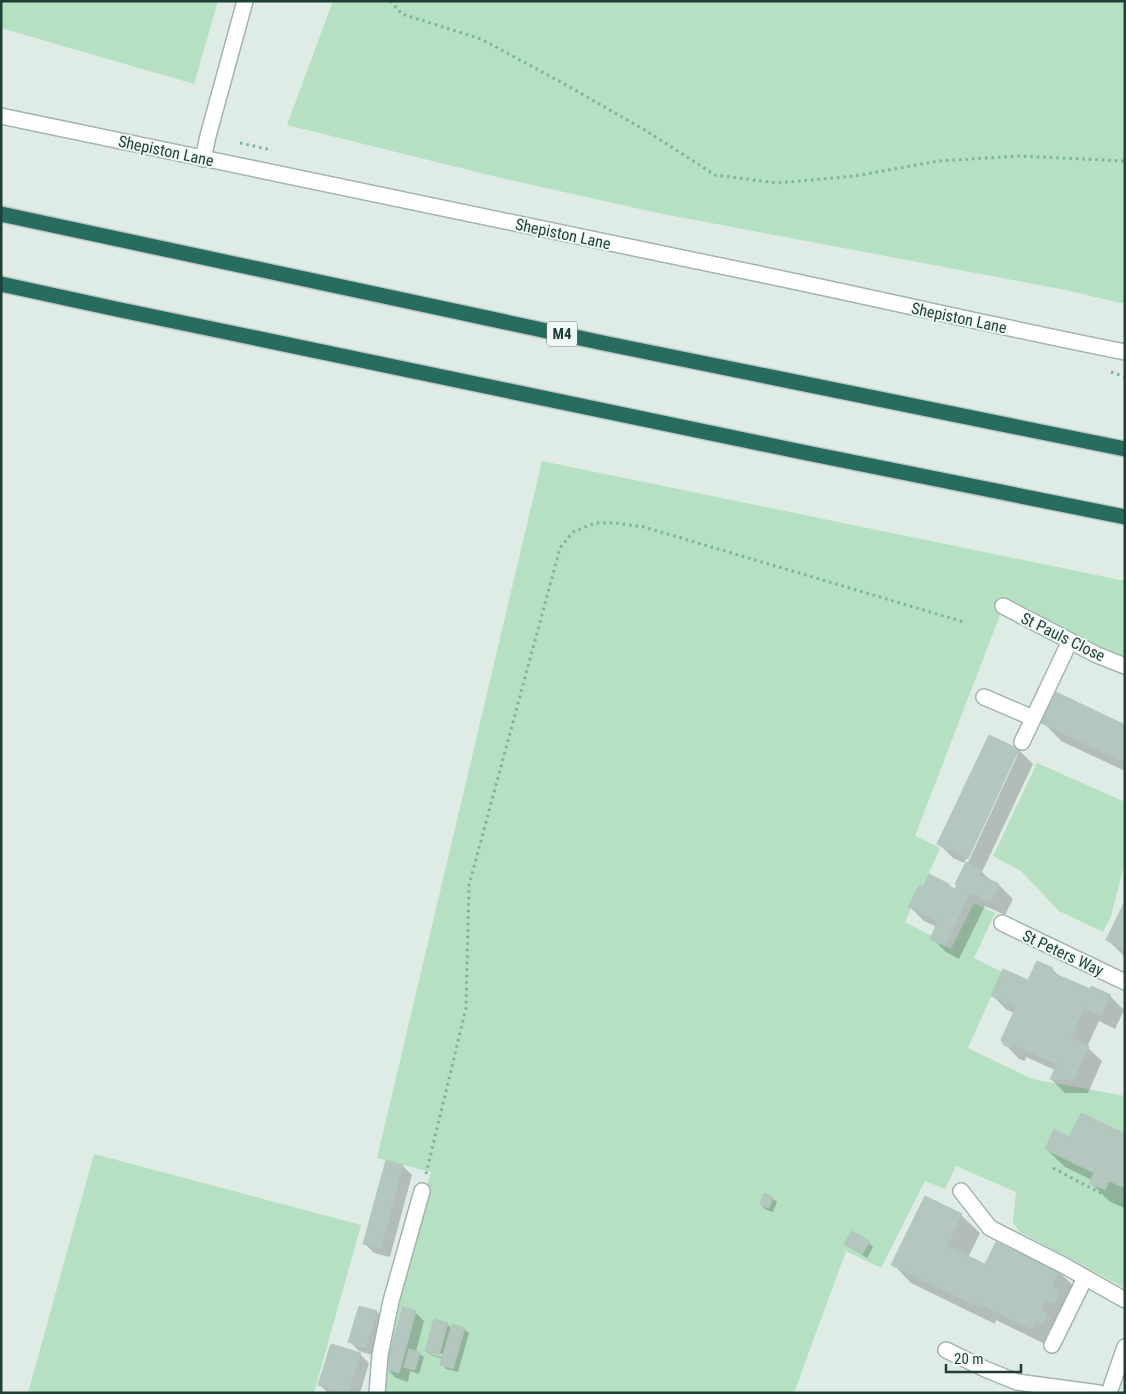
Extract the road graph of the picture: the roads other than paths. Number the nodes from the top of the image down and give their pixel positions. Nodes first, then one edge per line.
1 (245, 1) edge
2 (1, 116) edge
3 (203, 160) junction
4 (1, 214) edge
5 (1, 284) edge
6 (1125, 352) edge
7 (1125, 449) edge
8 (1125, 517) edge
9 (1003, 606) dead end
10 (1070, 641) junction
11 (1125, 666) edge
12 (984, 697) dead end
13 (1033, 718) junction
14 (1022, 742) dead end
15 (1002, 924) dead end
16 (1125, 982) edge
17 (961, 1190) dead end
18 (422, 1191) road end
19 (1085, 1278) junction
20 (1125, 1300) edge
21 (1052, 1345) dead end
22 (1125, 1347) edge
23 (946, 1350) dead end
24 (377, 1393) edge
25 (1099, 1393) edge
26 (1109, 1393) edge

1 - 3 street
2 - 3 street, Shepiston Lane
3 - 6 street, Shepiston Lane
4 - 7 highway, M4
5 - 8 highway
9 - 10 street, St Pauls Close
10 - 11 street, St Pauls Close
10 - 13 street
12 - 13 street
13 - 14 street
15 - 16 street, St Peters Way
17 - 19 street
18 - 24 street
19 - 20 street
19 - 21 street
22 - 26 street
23 - 25 street

